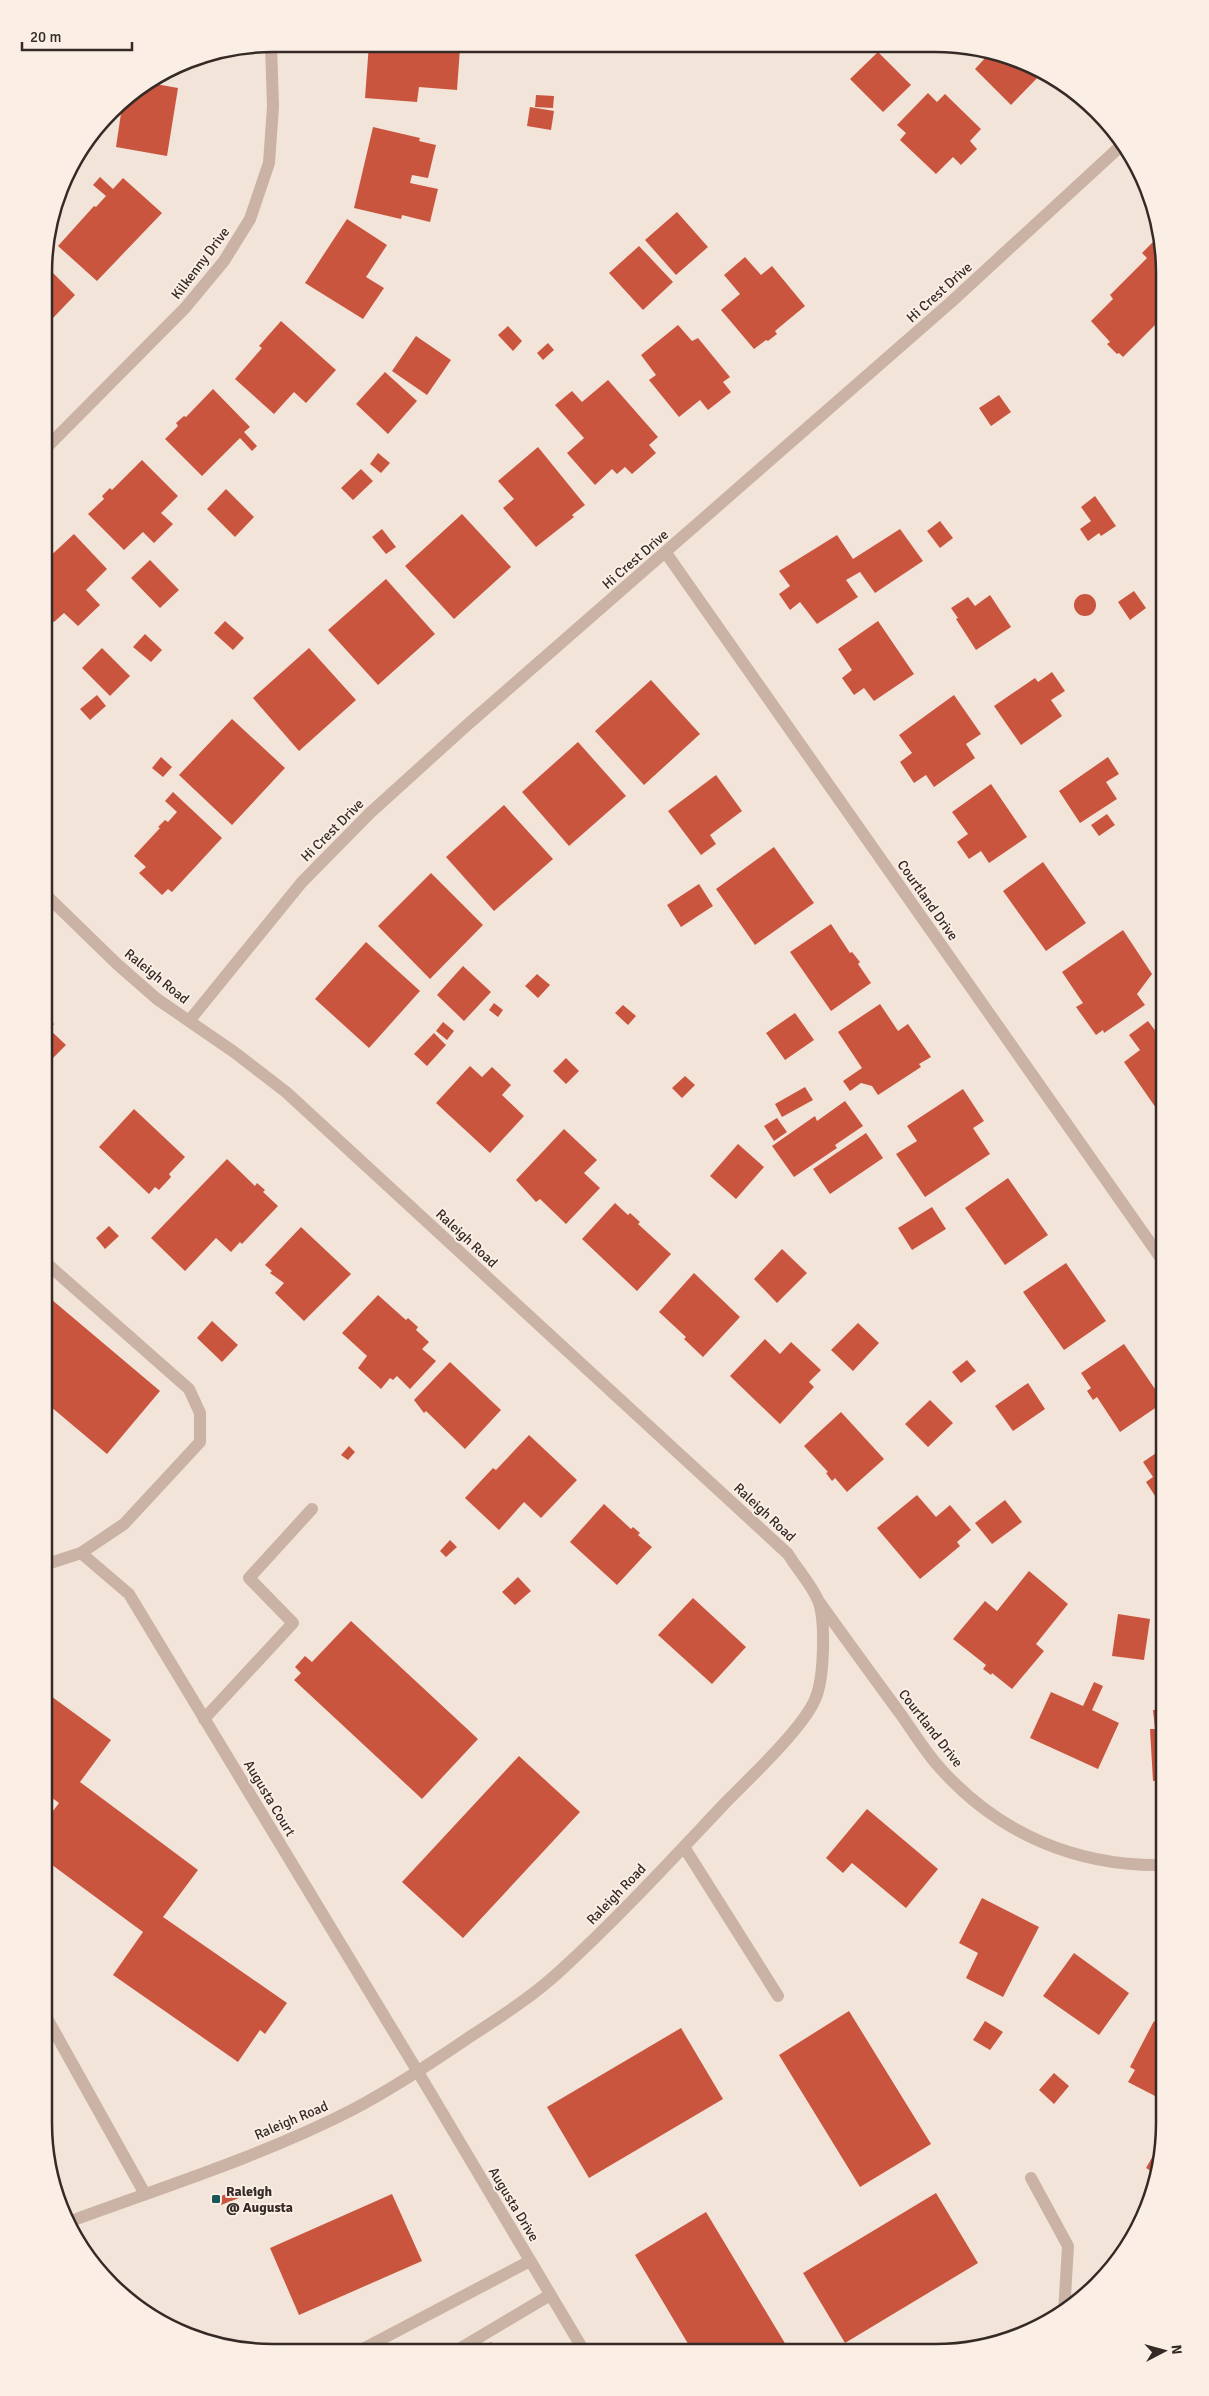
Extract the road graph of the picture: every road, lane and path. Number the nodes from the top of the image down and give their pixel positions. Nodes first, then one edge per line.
1 (271, 52) edge
2 (1118, 149) edge
3 (52, 443) edge
4 (666, 553) junction
5 (52, 901) edge
6 (189, 1021) junction
7 (1156, 1251) edge
8 (52, 1268) edge
9 (312, 1509) dead end
10 (81, 1553) junction
11 (52, 1562) edge
12 (818, 1601) junction
13 (204, 1719) junction
14 (684, 1847) junction
15 (1156, 1866) edge
16 (778, 1996) dead end
17 (52, 2027) edge
18 (418, 2072) junction
19 (1031, 2178) dead end
20 (146, 2194) junction
21 (75, 2220) edge
22 (530, 2261) junction
23 (550, 2295) junction
24 (1065, 2302) edge
25 (372, 2344) edge
26 (468, 2344) edge
27 (580, 2344) edge

1 - 3 street, Kilkenny Drive
2 - 4 street, Hi Crest Drive
4 - 6 street, Hi Crest Drive
4 - 7 street, Courtland Drive
5 - 6 street, Raleigh Road
6 - 12 street, Raleigh Road
8 - 10 street
9 - 13 street
10 - 11 street
10 - 13 street, Augusta Court
12 - 14 street, Raleigh Road
12 - 15 street, Courtland Drive
13 - 18 street, Augusta Court
14 - 16 street
14 - 18 street, Raleigh Road
17 - 20 street
18 - 20 street, Raleigh Road
18 - 22 street, Augusta Drive
19 - 24 street
20 - 21 street, Raleigh Road
22 - 23 street, Augusta Drive
22 - 25 street
23 - 26 street
23 - 27 street, Augusta Drive

